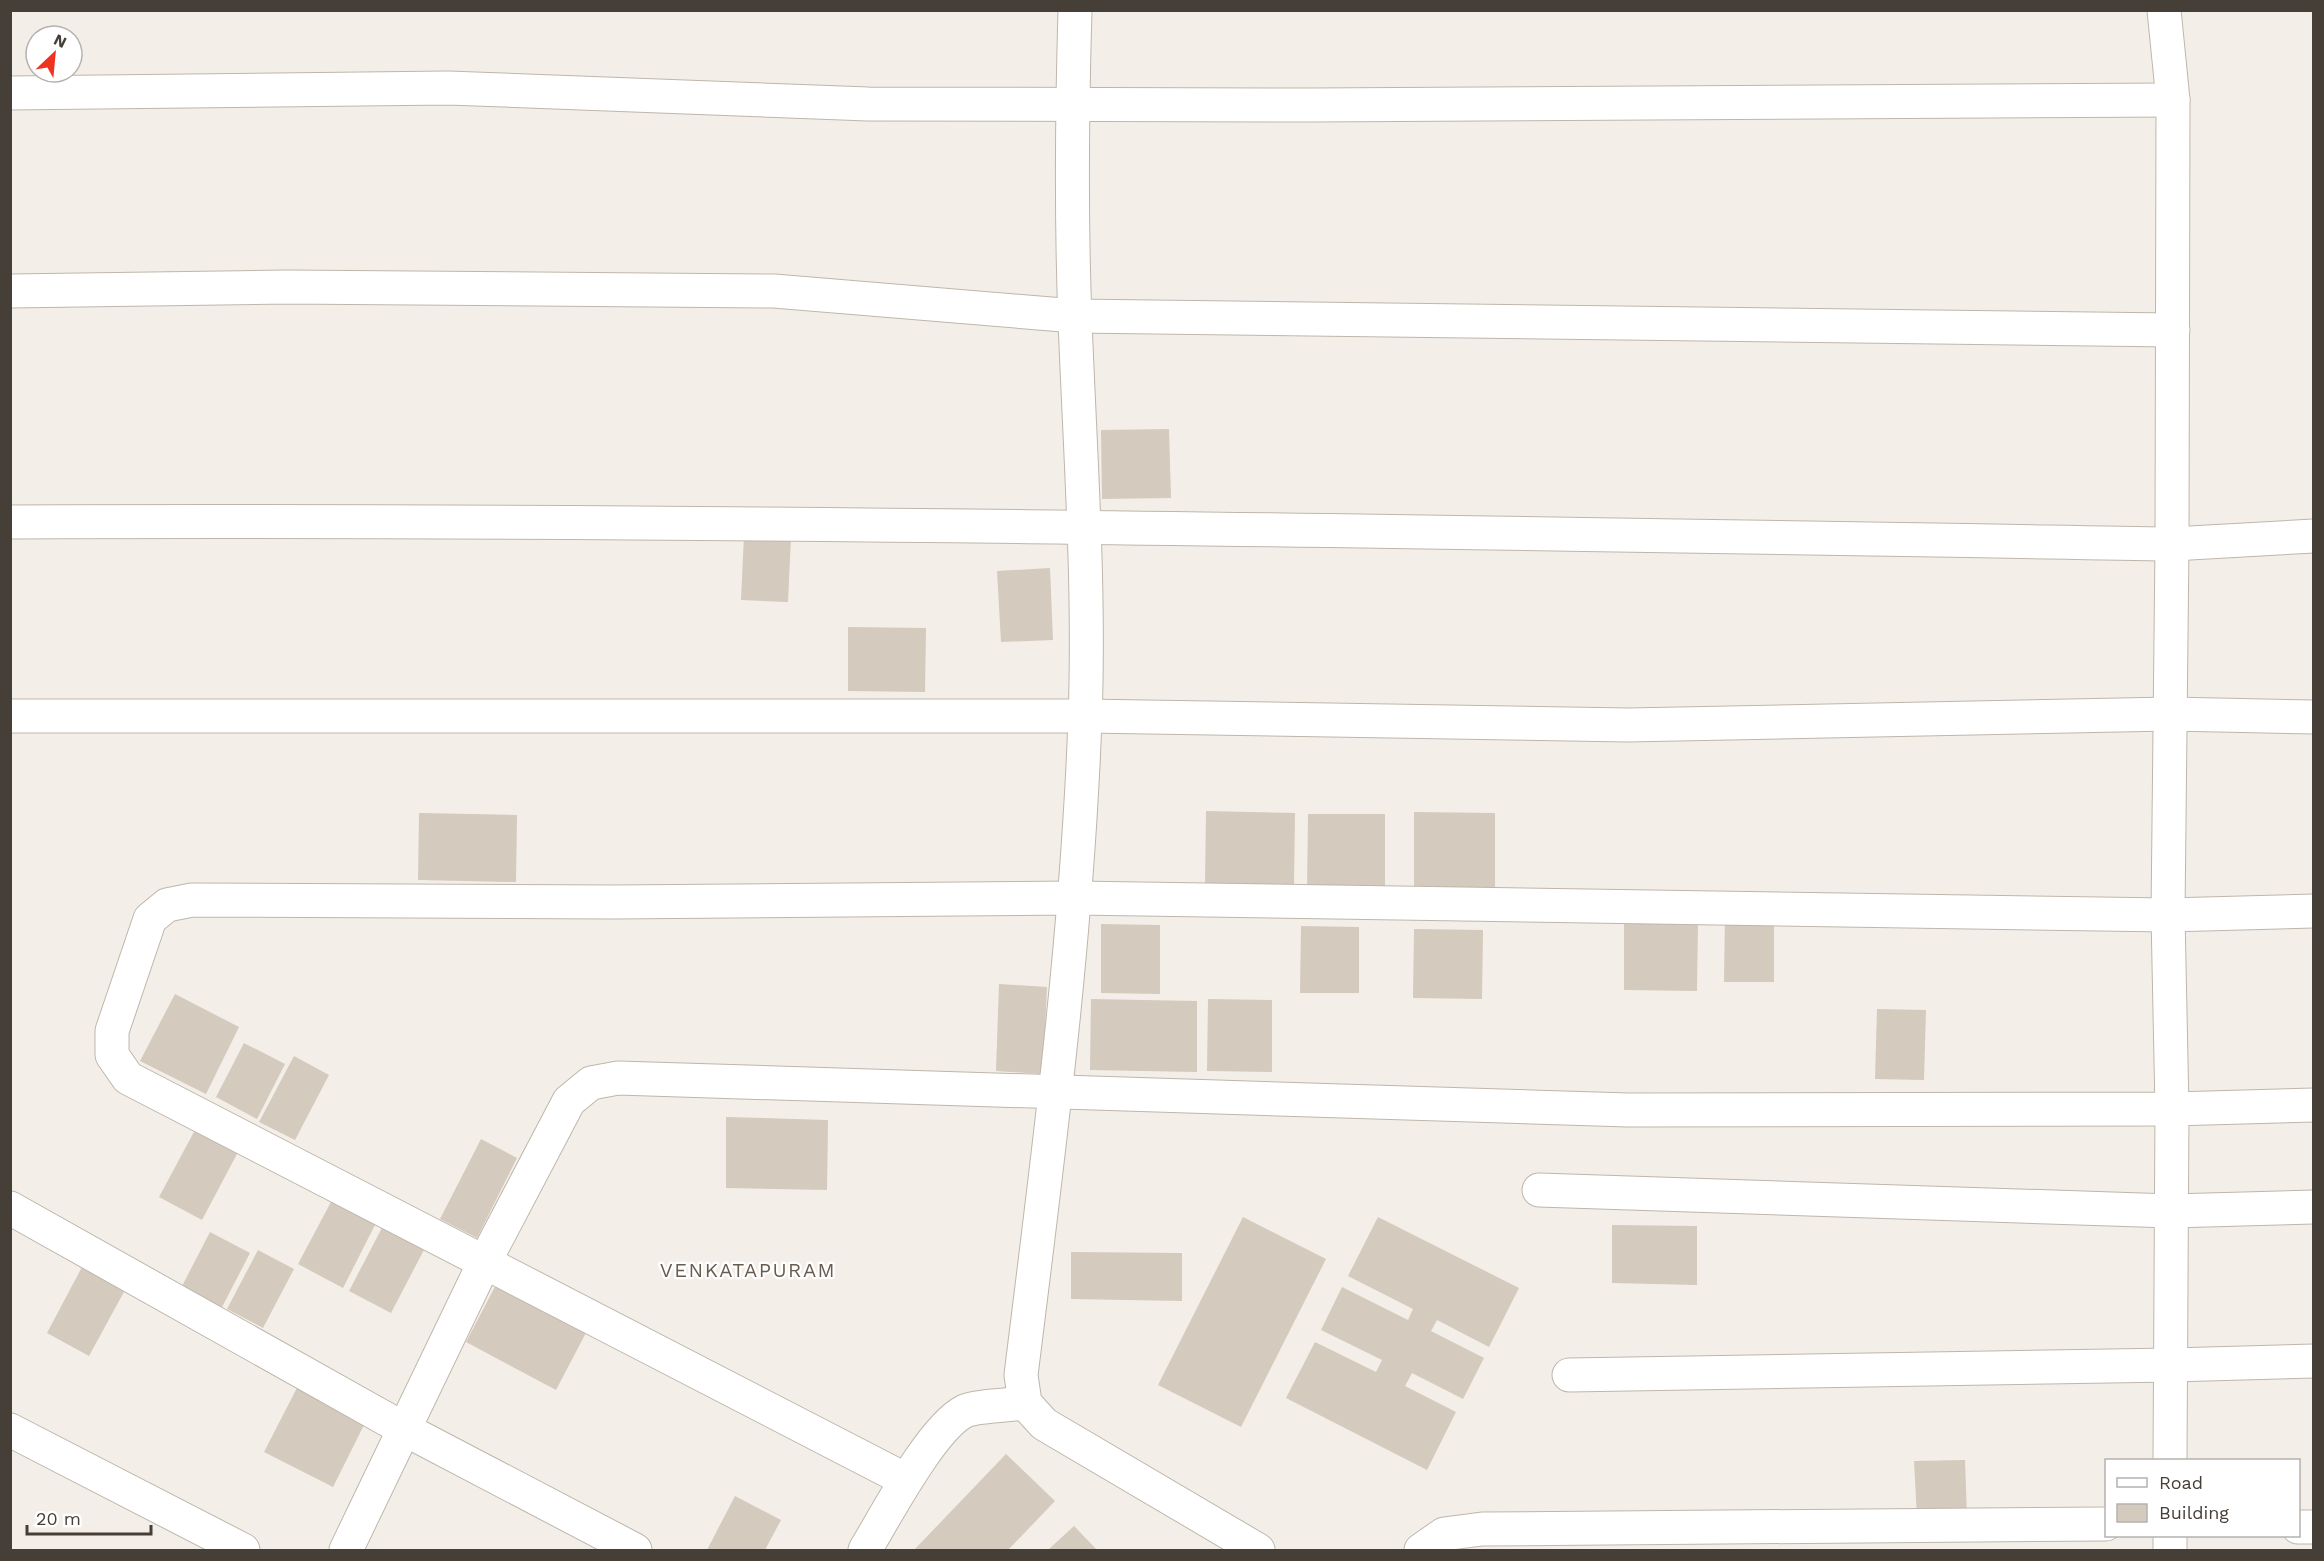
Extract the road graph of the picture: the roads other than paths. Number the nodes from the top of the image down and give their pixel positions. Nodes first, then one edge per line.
1 (1075, 10) edge
2 (2164, 10) edge
3 (10, 93) edge
4 (2173, 100) junction
5 (1072, 105) junction
6 (10, 291) edge
7 (1075, 316) junction
8 (2172, 330) junction
9 (10, 522) edge
10 (1084, 526) junction
11 (2313, 536) edge
12 (2172, 544) junction
13 (2170, 714) junction
14 (10, 716) edge
15 (1085, 716) junction
16 (2313, 717) edge
17 (1075, 898) junction
18 (2313, 911) edge
19 (2168, 915) junction
20 (1056, 1092) junction
21 (2313, 1105) edge
22 (2172, 1109) junction
23 (1539, 1190) dead end
24 (2313, 1207) edge
25 (10, 1208) edge
26 (2171, 1211) junction
27 (485, 1261) junction
28 (2313, 1360) edge
29 (2171, 1365) junction
30 (1569, 1375) dead end
31 (1025, 1403) junction
32 (404, 1429) junction
33 (10, 1430) edge
34 (2170, 1459) edge
35 (906, 1480) junction
36 (2105, 1524) edge
37 (243, 1551) edge
38 (346, 1551) edge
39 (635, 1551) edge
40 (866, 1551) edge
41 (1258, 1551) edge
42 (1421, 1551) edge

1 - 5 street
2 - 4 street
3 - 5 street
4 - 5 street
4 - 8 street
5 - 7 street
6 - 7 street
7 - 8 street
7 - 10 street
8 - 12 street
9 - 10 street
10 - 12 street
10 - 15 street
11 - 12 street
12 - 13 street
13 - 15 street
13 - 16 street
13 - 19 street
14 - 15 street
15 - 17 street
17 - 19 street
17 - 20 street
17 - 27 street
18 - 19 street
19 - 22 street
20 - 22 street
20 - 27 street
20 - 31 street
21 - 22 street
22 - 26 street
23 - 26 street
24 - 26 street
25 - 32 street
26 - 29 street
27 - 32 street
27 - 35 street
28 - 29 street
29 - 30 street
29 - 34 street
31 - 35 street
31 - 41 street
32 - 38 street
32 - 39 street
33 - 37 street
35 - 40 street
36 - 42 street

